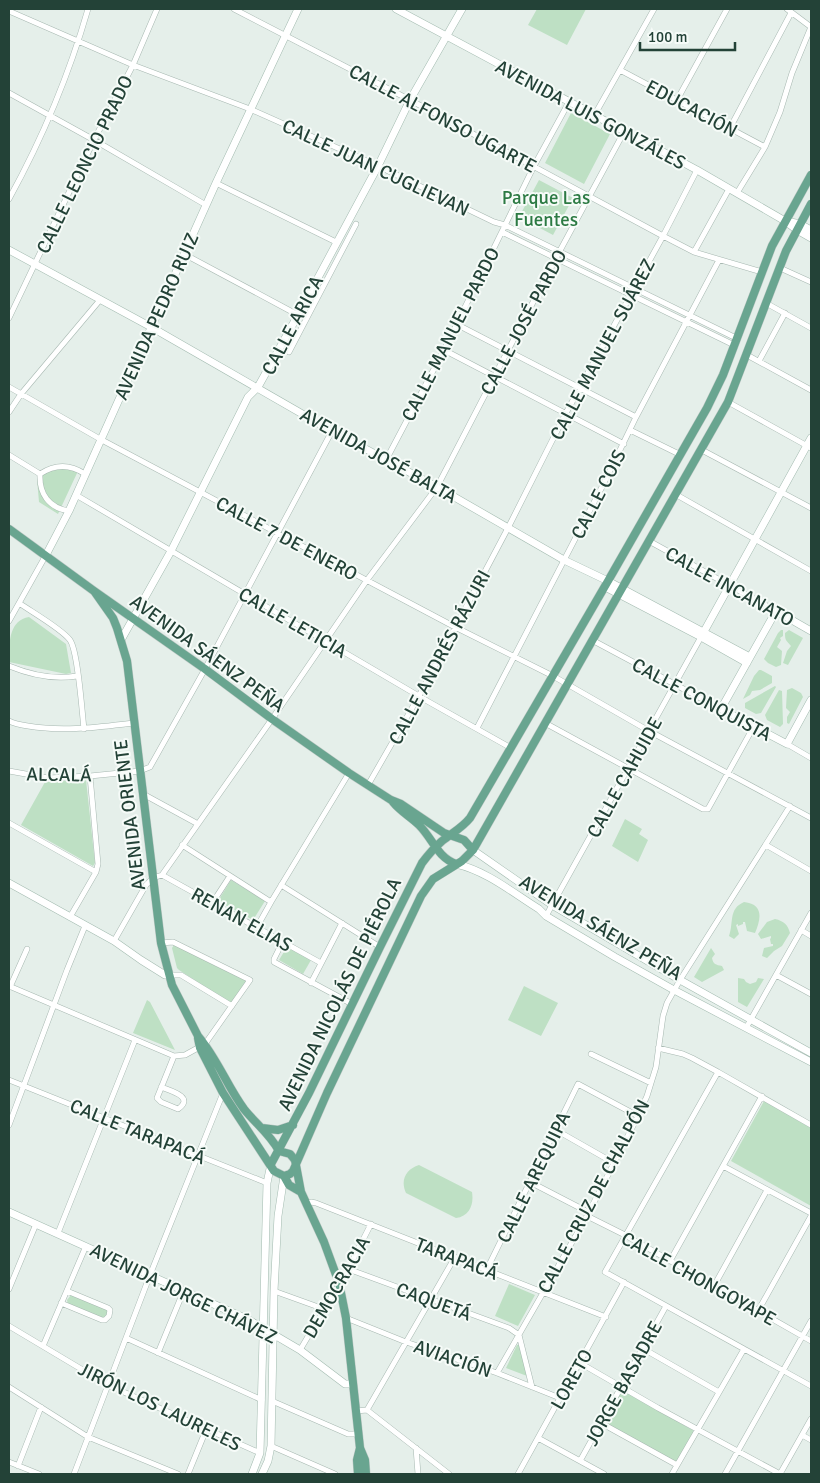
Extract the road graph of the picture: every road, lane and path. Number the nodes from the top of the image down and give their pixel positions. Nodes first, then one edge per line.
1 (88, 9) edge
2 (158, 9) edge
3 (234, 9) edge
4 (298, 9) edge
5 (396, 9) edge
6 (462, 9) edge
7 (654, 9) edge
8 (727, 9) edge
9 (9, 11) edge
10 (789, 11) edge
11 (811, 28) edge
12 (286, 35) junction
13 (447, 37) junction
14 (78, 42) junction
15 (133, 65) junction
16 (620, 70) junction
17 (9, 93) edge
18 (410, 100) junction
19 (676, 100) junction
20 (569, 102) junction
21 (250, 109) junction
22 (49, 115) junction
23 (594, 116) junction
24 (730, 128) junction
25 (624, 132) junction
26 (94, 140) junction
27 (765, 147) junction
28 (378, 166) junction
29 (534, 166) junction
30 (697, 170) junction
31 (811, 175) edge
32 (216, 183) junction
33 (729, 188) junction
34 (737, 193) junction
35 (590, 197) junction
36 (9, 199) edge
37 (811, 204) edge
38 (206, 205) junction
39 (786, 220) junction
40 (356, 224) dead end
41 (505, 225) junction
42 (799, 227) junction
43 (811, 230) edge
44 (502, 232) junction
45 (663, 236) junction
46 (811, 238) edge
47 (336, 242) junction
48 (9, 250) edge
49 (559, 252) junction
50 (694, 252) junction
51 (184, 254) junction
52 (556, 258) junction
53 (720, 260) junction
54 (35, 265) junction
55 (780, 268) junction
56 (762, 272) junction
57 (811, 282) edge
58 (634, 288) junction
59 (631, 294) junction
60 (100, 300) junction
61 (766, 303) junction
62 (785, 313) junction
63 (298, 315) junction
64 (690, 316) junction
65 (9, 318) edge
66 (686, 321) junction
67 (456, 324) junction
68 (151, 327) junction
69 (811, 328) edge
70 (735, 342) junction
71 (444, 350) junction
72 (507, 350) junction
73 (289, 352) dead end
74 (747, 354) junction
75 (759, 361) junction
76 (494, 376) junction
77 (9, 387) edge
78 (258, 387) junction
79 (579, 388) junction
80 (811, 390) edge
81 (21, 394) junction
82 (728, 402) junction
83 (9, 412) edge
84 (566, 413) junction
85 (636, 417) junction
86 (630, 430) junction
87 (332, 431) junction
88 (811, 438) edge
89 (100, 439) junction
90 (624, 444) junction
91 (809, 447) edge
92 (700, 449) junction
93 (9, 455) edge
94 (681, 455) junction
95 (386, 460) junction
96 (694, 461) junction
97 (40, 474) junction
98 (85, 474) junction
99 (437, 487) junction
100 (200, 491) junction
101 (781, 492) junction
102 (675, 494) junction
103 (76, 495) junction
104 (811, 508) edge
105 (69, 511) junction
106 (508, 528) junction
107 (9, 529) edge
108 (278, 533) junction
109 (755, 539) junction
110 (648, 542) junction
111 (170, 551) junction
112 (46, 555) junction
113 (564, 560) junction
114 (811, 571) edge
115 (367, 580) junction
116 (607, 584) junction
117 (729, 586) junction
118 (94, 591) junction
119 (620, 592) junction
120 (244, 594) junction
121 (19, 603) junction
122 (11, 611) edge
123 (776, 611) junction
124 (132, 618) junction
125 (9, 622) edge
126 (455, 627) junction
127 (811, 629) edge
128 (703, 634) junction
129 (121, 640) junction
130 (592, 640) junction
131 (325, 642) junction
132 (512, 657) junction
133 (749, 660) junction
134 (9, 666) edge
135 (205, 669) junction
136 (77, 676) junction
137 (553, 676) junction
138 (567, 685) junction
139 (675, 685) junction
140 (419, 696) junction
141 (811, 700) edge
142 (722, 709) junction
143 (272, 719) junction
144 (10, 722) edge
145 (546, 722) junction
146 (134, 723) junction
147 (754, 726) junction
148 (477, 728) junction
149 (9, 729) edge
150 (84, 729) junction
151 (650, 731) junction
152 (787, 744) junction
153 (511, 748) junction
154 (811, 758) edge
155 (628, 768) junction
156 (9, 771) edge
157 (140, 771) junction
158 (349, 773) junction
159 (728, 773) junction
160 (90, 776) junction
161 (368, 785) junction
162 (143, 794) junction
163 (391, 800) junction
164 (790, 806) junction
165 (811, 818) edge
166 (9, 824) edge
167 (198, 824) junction
168 (451, 836) junction
169 (182, 845) junction
170 (766, 845) junction
171 (436, 847) junction
172 (473, 850) junction
173 (456, 864) junction
174 (811, 870) edge
175 (96, 872) junction
176 (162, 875) junction
177 (230, 876) junction
178 (153, 878) junction
179 (9, 883) edge
180 (281, 885) junction
181 (213, 902) junction
182 (271, 902) junction
183 (552, 905) junction
184 (811, 912) edge
185 (546, 916) junction
186 (70, 917) junction
187 (342, 923) junction
188 (85, 926) junction
189 (257, 927) junction
190 (801, 930) junction
191 (811, 936) edge
192 (114, 941) junction
193 (283, 941) junction
194 (161, 942) junction
195 (380, 946) junction
196 (27, 949) dead end
197 (321, 963) junction
198 (169, 975) junction
199 (776, 975) junction
200 (680, 980) junction
201 (311, 982) junction
202 (9, 986) edge
203 (674, 990) junction
204 (811, 994) edge
205 (352, 1004) junction
206 (54, 1005) junction
207 (232, 1006) junction
208 (751, 1019) junction
209 (746, 1028) junction
210 (135, 1040) junction
211 (203, 1046) junction
212 (658, 1048) junction
213 (811, 1053) edge
214 (591, 1054) dead end
215 (174, 1056) junction
216 (811, 1062) edge
217 (718, 1072) junction
218 (9, 1080) edge
219 (651, 1083) junction
220 (24, 1086) junction
221 (161, 1087) junction
222 (223, 1093) junction
223 (762, 1096) junction
224 (638, 1116) junction
225 (104, 1118) junction
226 (9, 1125) edge
227 (293, 1125) junction
228 (811, 1125) edge
229 (262, 1128) junction
230 (556, 1130) junction
231 (279, 1151) junction
232 (198, 1155) junction
233 (296, 1163) junction
234 (614, 1163) junction
235 (271, 1164) junction
236 (723, 1166) junction
237 (284, 1176) junction
238 (530, 1182) junction
239 (267, 1183) junction
240 (767, 1190) junction
241 (301, 1192) junction
242 (306, 1204) junction
243 (9, 1212) edge
244 (588, 1214) junction
245 (811, 1215) edge
246 (36, 1224) junction
247 (371, 1224) junction
248 (58, 1233) junction
249 (625, 1235) junction
250 (86, 1246) junction
251 (455, 1257) junction
252 (670, 1261) junction
253 (348, 1269) junction
254 (487, 1269) junction
255 (150, 1275) junction
256 (624, 1282) junction
257 (339, 1283) junction
258 (714, 1286) junction
259 (9, 1289) edge
260 (67, 1290) junction
261 (184, 1290) junction
262 (274, 1291) junction
263 (544, 1292) junction
264 (430, 1299) junction
265 (61, 1303) junction
266 (666, 1306) junction
267 (324, 1309) junction
268 (758, 1311) junction
269 (606, 1317) junction
270 (346, 1318) junction
271 (811, 1321) edge
272 (9, 1326) edge
273 (264, 1328) junction
274 (273, 1334) junction
275 (519, 1334) junction
276 (803, 1336) junction
277 (126, 1338) junction
278 (811, 1341) edge
279 (406, 1342) junction
280 (42, 1346) junction
281 (642, 1348) junction
282 (744, 1349) junction
283 (300, 1350) junction
284 (158, 1353) junction
285 (580, 1363) junction
286 (783, 1370) junction
287 (497, 1372) junction
288 (352, 1384) junction
289 (108, 1385) junction
290 (621, 1386) junction
291 (811, 1386) edge
292 (9, 1387) edge
293 (532, 1387) junction
294 (719, 1392) junction
295 (560, 1398) junction
296 (262, 1400) junction
297 (272, 1401) junction
298 (42, 1406) junction
299 (367, 1410) junction
300 (356, 1411) junction
301 (811, 1419) edge
302 (601, 1423) junction
303 (206, 1430) junction
304 (697, 1430) junction
305 (358, 1434) junction
306 (802, 1435) junction
307 (88, 1437) junction
308 (538, 1438) junction
309 (811, 1440) edge
310 (271, 1446) junction
311 (360, 1448) junction
312 (416, 1448) junction
313 (738, 1452) junction
314 (260, 1453) junction
315 (580, 1461) junction
316 (9, 1462) edge
317 (678, 1465) junction
318 (18, 1466) junction
319 (320, 1468) junction
320 (39, 1474) edge
321 (74, 1474) edge
322 (178, 1474) edge
323 (188, 1474) edge
324 (252, 1474) edge
325 (262, 1474) edge
326 (317, 1474) edge
327 (335, 1474) edge
328 (358, 1474) edge
329 (366, 1474) edge
330 (418, 1474) edge
331 (450, 1474) edge
332 (518, 1474) edge
333 (604, 1474) edge
334 (672, 1474) edge
335 (726, 1474) edge
336 (780, 1474) edge

1 - 14 street
2 - 15 street, CALLE LEONCIO PRADO
3 - 12 street, CALLE ALFONSO UGARTE
4 - 12 street, AVENIDA PEDRO RUIZ
5 - 13 street, AVENIDA LUIS GONZÁLES
6 - 13 street, CALLE ARICA
7 - 16 street
8 - 19 street
9 - 14 street, CALLE JUAN CUGLIEVAN
10 - 11 street
10 - 24 street
11 - 27 street
12 - 18 street, CALLE ALFONSO UGARTE
12 - 21 street, AVENIDA PEDRO RUIZ
13 - 18 street, CALLE ARICA
13 - 20 street, AVENIDA LUIS GONZÁLES
14 - 15 street, CALLE JUAN CUGLIEVAN
14 - 22 street
15 - 21 street, CALLE JUAN CUGLIEVAN
15 - 26 street, CALLE LEONCIO PRADO
16 - 19 street, EDUCACIÓN
16 - 23 street
17 - 22 street
18 - 28 street, CALLE ARICA
18 - 29 street, CALLE ALFONSO UGARTE
19 - 24 street, EDUCACIÓN
20 - 23 street, AVENIDA LUIS GONZÁLES
20 - 29 street, CALLE MANUEL PARDO
21 - 28 street, CALLE JUAN CUGLIEVAN
21 - 32 street, AVENIDA PEDRO RUIZ
22 - 26 street
22 - 36 street
23 - 25 street, AVENIDA LUIS GONZÁLES
24 - 27 street, EDUCACIÓN
25 - 30 street, AVENIDA LUIS GONZÁLES
25 - 35 street, CALLE JOSÉ PARDO
26 - 38 street
26 - 54 street, CALLE LEONCIO PRADO
27 - 34 street
28 - 41 street, CALLE JUAN CUGLIEVAN
28 - 47 street, CALLE ARICA
29 - 35 street, CALLE ALFONSO UGARTE
29 - 41 street, CALLE MANUEL PARDO
30 - 33 street, AVENIDA LUIS GONZÁLES
30 - 45 street, CALLE MANUEL SUÁREZ
31 - 39 main road, AVENIDA NICOLÁS DE PIÉROLA
32 - 38 street, AVENIDA PEDRO RUIZ
32 - 47 street
33 - 34 street, AVENIDA LUIS GONZÁLES
33 - 50 street
34 - 39 street, AVENIDA LUIS GONZÁLES
35 - 45 street, CALLE ALFONSO UGARTE
35 - 49 street, CALLE JOSÉ PARDO
37 - 42 main road, AVENIDA NICOLÁS DE PIÉROLA
38 - 51 street, AVENIDA PEDRO RUIZ
39 - 42 street, AVENIDA LUIS GONZÁLES
39 - 56 main road, AVENIDA NICOLÁS DE PIÉROLA
40 - 73 street
41 - 44 street, CALLE MANUEL PARDO
41 - 49 street, CALLE JUAN CUGLIEVAN
42 - 43 street
42 - 46 street
42 - 55 main road, AVENIDA NICOLÁS DE PIÉROLA
44 - 52 street
44 - 67 street, CALLE MANUEL PARDO
45 - 50 street, CALLE ALFONSO UGARTE
45 - 58 street, CALLE MANUEL SUÁREZ
47 - 63 street, CALLE ARICA
48 - 54 street, AVENIDA JOSÉ BALTA
49 - 52 street, CALLE JOSÉ PARDO
49 - 58 street, CALLE JUAN CUGLIEVAN
50 - 53 street, CALLE ALFONSO UGARTE
51 - 63 street
51 - 68 street, AVENIDA PEDRO RUIZ
52 - 59 street
52 - 72 street, CALLE JOSÉ PARDO
53 - 56 street, CALLE ALFONSO UGARTE
53 - 64 street, CALLE COIS
54 - 60 street, AVENIDA JOSÉ BALTA
54 - 65 street, CALLE LEONCIO PRADO
55 - 57 street
55 - 61 main road, AVENIDA NICOLÁS DE PIÉROLA
56 - 70 main road, AVENIDA NICOLÁS DE PIÉROLA
58 - 59 street, CALLE MANUEL SUÁREZ
58 - 64 street, CALLE JUAN CUGLIEVAN
59 - 66 street
59 - 79 street, CALLE MANUEL SUÁREZ
60 - 68 street, AVENIDA JOSÉ BALTA
60 - 81 street
61 - 62 street
61 - 74 main road, AVENIDA NICOLÁS DE PIÉROLA
62 - 69 street
62 - 75 street
63 - 78 street, CALLE ARICA
64 - 66 street, CALLE COIS
64 - 70 street, CALLE JUAN CUGLIEVAN
66 - 70 street
66 - 85 street, CALLE COIS
67 - 71 street, CALLE MANUEL PARDO
67 - 72 street
68 - 78 street, AVENIDA JOSÉ BALTA
68 - 89 street, AVENIDA PEDRO RUIZ
70 - 94 main road, AVENIDA NICOLÁS DE PIÉROLA
71 - 76 street
71 - 95 street, CALLE MANUEL PARDO
72 - 76 street, CALLE JOSÉ PARDO
72 - 79 street
74 - 75 street
74 - 82 main road, AVENIDA NICOLÁS DE PIÉROLA
75 - 80 street
76 - 84 street
76 - 99 street, CALLE JOSÉ PARDO
77 - 81 street, CALLE 7 DE ENERO
78 - 87 street, AVENIDA JOSÉ BALTA
78 - 100 street, CALLE ARICA
79 - 84 street, CALLE MANUEL SUÁREZ
79 - 85 street
81 - 83 street
81 - 89 street, CALLE 7 DE ENERO
82 - 91 street
82 - 92 main road, AVENIDA NICOLÁS DE PIÉROLA
84 - 90 street
84 - 106 street, CALLE MANUEL SUÁREZ
85 - 86 street, CALLE COIS
86 - 90 street, CALLE COIS
86 - 94 street
87 - 95 street, AVENIDA JOSÉ BALTA
87 - 108 street
88 - 91 street
89 - 98 street, AVENIDA PEDRO RUIZ
89 - 100 street, CALLE 7 DE ENERO
90 - 113 street, CALLE COIS
91 - 101 street
92 - 96 main road, AVENIDA NICOLÁS DE PIÉROLA
92 - 101 street
93 - 97 street
94 - 96 main road
94 - 116 main road, AVENIDA NICOLÁS DE PIÉROLA
95 - 99 street, AVENIDA JOSÉ BALTA
96 - 102 main road, AVENIDA NICOLÁS DE PIÉROLA
97 - 98 street
97 - 105 street
98 - 103 street, AVENIDA PEDRO RUIZ
99 - 106 street, AVENIDA JOSÉ BALTA
99 - 115 street, CALLE JOSÉ PARDO
100 - 108 street, CALLE 7 DE ENERO
100 - 111 street, CALLE ARICA
101 - 104 street
101 - 109 street
102 - 109 street
102 - 110 main road, AVENIDA NICOLÁS DE PIÉROLA
103 - 105 street, AVENIDA PEDRO RUIZ
103 - 111 street, CALLE LETICIA
105 - 112 street, AVENIDA PEDRO RUIZ
106 - 113 street, AVENIDA JOSÉ BALTA
106 - 126 street, CALLE ANDRÉS RÁZURI
107 - 112 main road, AVENIDA SÁENZ PEÑA
108 - 115 street, CALLE 7 DE ENERO
108 - 120 street
109 - 114 street
109 - 117 street
110 - 117 street, CALLE INCANATO
110 - 119 main road, AVENIDA NICOLÁS DE PIÉROLA
111 - 120 street, CALLE LETICIA
111 - 124 street, CALLE ARICA
112 - 118 main road, AVENIDA SÁENZ PEÑA
112 - 121 street, AVENIDA PEDRO RUIZ
113 - 116 street, AVENIDA JOSÉ BALTA
113 - 132 street, CALLE COIS
115 - 126 street, CALLE 7 DE ENERO
115 - 131 street, CALLE JOSÉ PARDO
116 - 119 street, AVENIDA JOSÉ BALTA
116 - 137 main road, AVENIDA NICOLÁS DE PIÉROLA
117 - 123 street, CALLE INCANATO
117 - 128 street
118 - 124 main road, AVENIDA SÁENZ PEÑA
118 - 129 main road, AVENIDA ORIENTE
119 - 128 street, AVENIDA JOSÉ BALTA
119 - 130 main road, AVENIDA NICOLÁS DE PIÉROLA
120 - 131 street, CALLE LETICIA
120 - 135 street
121 - 122 street, AVENIDA PEDRO RUIZ
121 - 136 street
122 - 125 street, AVENIDA PEDRO RUIZ
123 - 127 street, CALLE INCANATO
123 - 133 street
124 - 129 street, CALLE ARICA
124 - 135 main road, AVENIDA SÁENZ PEÑA
126 - 132 street, CALLE 7 DE ENERO
126 - 140 street, CALLE ANDRÉS RÁZURI
128 - 133 street, AVENIDA JOSÉ BALTA
128 - 139 street, CALLE CAHUIDE
129 - 146 main road, AVENIDA ORIENTE
130 - 138 main road, AVENIDA NICOLÁS DE PIÉROLA
130 - 139 street, CALLE CONQUISTA
131 - 140 street, CALLE LETICIA
131 - 143 street, CALLE JOSÉ PARDO
132 - 137 street, CALLE 7 DE ENERO
132 - 148 street, CALLE COIS
133 - 142 street
134 - 136 street
135 - 143 main road, AVENIDA SÁENZ PEÑA
135 - 157 street
136 - 150 street
137 - 138 street, CALLE 7 DE ENERO
137 - 153 main road, AVENIDA NICOLÁS DE PIÉROLA
138 - 145 main road, AVENIDA NICOLÁS DE PIÉROLA
138 - 151 street, CALLE 7 DE ENERO
139 - 142 street, CALLE CONQUISTA
139 - 151 street, CALLE CAHUIDE
140 - 148 street, CALLE LETICIA
140 - 161 street, CALLE ANDRÉS RÁZURI
141 - 152 street
142 - 147 street, CALLE CONQUISTA
143 - 158 main road, AVENIDA SÁENZ PEÑA
143 - 167 street, CALLE JOSÉ PARDO
144 - 149 street
144 - 150 street
145 - 155 street
145 - 172 main road, AVENIDA NICOLÁS DE PIÉROLA
146 - 150 street
146 - 157 main road, AVENIDA ORIENTE
147 - 152 street, CALLE CONQUISTA
147 - 159 street
148 - 153 street, CALLE LETICIA
151 - 155 street, CALLE CAHUIDE
151 - 159 street, CALLE 7 DE ENERO
152 - 154 street, CALLE CONQUISTA
153 - 168 main road, AVENIDA NICOLÁS DE PIÉROLA
155 - 159 street
155 - 183 street, CALLE CAHUIDE
156 - 160 street, ALCALÁ
157 - 160 street, ALCALÁ
157 - 162 main road, AVENIDA ORIENTE
158 - 161 main road, AVENIDA SÁENZ PEÑA
158 - 180 street
159 - 164 street, CALLE 7 DE ENERO
160 - 175 street
161 - 163 main road, AVENIDA SÁENZ PEÑA
162 - 167 street
162 - 178 main road, AVENIDA ORIENTE
163 - 168 main road, AVENIDA SÁENZ PEÑA
163 - 171 main road, AVENIDA SÁENZ PEÑA
164 - 165 street, CALLE 7 DE ENERO
164 - 170 street, CALLE CRUZ DE CHALPÓN
166 - 175 street
167 - 169 street, CALLE JOSÉ PARDO
168 - 171 main road, AVENIDA NICOLÁS DE PIÉROLA
168 - 172 main road, AVENIDA SÁENZ PEÑA
169 - 176 street, CALLE JOSÉ PARDO
169 - 177 street
170 - 174 street
170 - 200 street, CALLE CRUZ DE CHALPÓN
171 - 173 main road, AVENIDA SÁENZ PEÑA
171 - 195 main road, AVENIDA NICOLÁS DE PIÉROLA
172 - 173 main road, AVENIDA NICOLÁS DE PIÉROLA
172 - 183 street, AVENIDA SÁENZ PEÑA
173 - 185 street, AVENIDA SÁENZ PEÑA
173 - 233 main road, AVENIDA NICOLÁS DE PIÉROLA
175 - 186 street
176 - 178 street
176 - 181 street, RENAN ELIAS
177 - 181 street
177 - 182 street
178 - 192 street
178 - 194 main road, AVENIDA ORIENTE
179 - 186 street
180 - 182 street
180 - 187 street
181 - 189 street, RENAN ELIAS
182 - 189 street
183 - 185 street, CALLE CAHUIDE
183 - 200 street, AVENIDA SÁENZ PEÑA
184 - 190 street
185 - 203 street, AVENIDA SÁENZ PEÑA
186 - 188 street
187 - 195 street
187 - 197 street
188 - 192 street
188 - 206 street
189 - 193 street, RENAN ELIAS
190 - 191 street
190 - 199 street
192 - 198 street
193 - 197 street, RENAN ELIAS
193 - 201 street, RENAN ELIAS
194 - 198 main road, AVENIDA ORIENTE
194 - 207 street
195 - 205 main road, AVENIDA NICOLÁS DE PIÉROLA
196 - 202 street
197 - 201 street
198 - 207 street
198 - 211 main road, AVENIDA ORIENTE
199 - 204 street
199 - 208 street
200 - 203 street, CALLE CRUZ DE CHALPÓN
200 - 208 street, AVENIDA SÁENZ PEÑA
201 - 205 street, RENAN ELIAS
202 - 206 street
203 - 209 street, AVENIDA SÁENZ PEÑA
203 - 212 street, CALLE CRUZ DE CHALPÓN
205 - 227 main road, AVENIDA NICOLÁS DE PIÉROLA
206 - 210 street
206 - 220 street
207 - 211 street
208 - 209 street
208 - 213 street, AVENIDA SÁENZ PEÑA
209 - 216 street, AVENIDA SÁENZ PEÑA
210 - 215 street
210 - 225 street
211 - 215 street
211 - 222 main road, AVENIDA ORIENTE
211 - 229 main road, AVENIDA ORIENTE
212 - 217 street
212 - 219 street, CALLE CRUZ DE CHALPÓN
214 - 219 street
215 - 221 street
217 - 223 street
217 - 249 street
218 - 220 street, CALLE TARAPACÁ
219 - 224 street, CALLE CRUZ DE CHALPÓN
220 - 225 street, CALLE TARAPACÁ
220 - 226 street
221 - 221 street
222 - 232 street
222 - 235 main road, AVENIDA ORIENTE
223 - 228 street
223 - 236 street
224 - 230 street, CALLE AREQUIPA
224 - 234 street, CALLE CRUZ DE CHALPÓN
225 - 232 street, CALLE TARAPACÁ
225 - 248 street
227 - 229 main road
227 - 231 main road, AVENIDA NICOLÁS DE PIÉROLA
229 - 231 main road, AVENIDA ORIENTE
230 - 234 street
230 - 238 street, CALLE AREQUIPA
231 - 233 main road, AVENIDA ORIENTE
231 - 235 main road, AVENIDA NICOLÁS DE PIÉROLA
232 - 239 street, CALLE TARAPACÁ
232 - 255 street
233 - 237 main road, AVENIDA NICOLÁS DE PIÉROLA
233 - 241 main road
234 - 244 street, CALLE CRUZ DE CHALPÓN
235 - 237 main road, AVENIDA ORIENTE
235 - 239 street, AVENIDA NICOLÁS DE PIÉROLA
236 - 240 street
236 - 252 street
237 - 241 main road, AVENIDA ORIENTE
237 - 262 street
238 - 244 street, CALLE CHONGOYAPE
238 - 254 street, CALLE AREQUIPA
239 - 273 street, AVENIDA NICOLÁS DE PIÉROLA
240 - 245 street
240 - 258 street
241 - 242 main road
242 - 247 street, TARAPACÁ
242 - 257 main road
243 - 246 street, AVENIDA JORGE CHÁVEZ
244 - 249 street, CALLE CHONGOYAPE
244 - 263 street, CALLE CRUZ DE CHALPÓN
245 - 268 street
246 - 248 street, AVENIDA JORGE CHÁVEZ
246 - 259 street
247 - 251 street, TARAPACÁ
247 - 253 street, DEMOCRACIA
248 - 250 street, AVENIDA JORGE CHÁVEZ
249 - 252 street, CALLE CHONGOYAPE
249 - 256 street
250 - 255 street, AVENIDA JORGE CHÁVEZ
250 - 260 street
251 - 254 street, TARAPACÁ
251 - 264 street
252 - 258 street, CALLE CHONGOYAPE
253 - 257 street, DEMOCRACIA
253 - 264 street, CAQUETÁ
254 - 263 street, TARAPACÁ
255 - 261 street, AVENIDA JORGE CHÁVEZ
255 - 277 street
256 - 266 street
256 - 269 street, LORETO
257 - 267 street, DEMOCRACIA
257 - 270 main road
258 - 268 street, CALLE CHONGOYAPE
260 - 265 street
260 - 265 street
261 - 273 street, AVENIDA JORGE CHÁVEZ
261 - 284 street
262 - 267 street
262 - 274 street
263 - 269 street, TARAPACÁ
263 - 275 street, CALLE CRUZ DE CHALPÓN
264 - 275 street, CAQUETÁ
264 - 279 street
265 - 280 street
266 - 281 street, JORGE BASADRE
266 - 282 street
267 - 283 street, DEMOCRACIA
268 - 276 street, CALLE CHONGOYAPE
269 - 285 street, LORETO
270 - 279 street, AVIACIÓN
270 - 288 main road
271 - 276 street
272 - 280 street, JIRÓN LOS LAURELES
273 - 274 street, AVENIDA JORGE CHÁVEZ
273 - 296 street, AVENIDA NICOLÁS DE PIÉROLA
274 - 283 street, AVENIDA JORGE CHÁVEZ
274 - 297 street
275 - 287 street, CALLE CRUZ DE CHALPÓN
275 - 293 street, LORETO
276 - 278 street, CALLE CHONGOYAPE
276 - 286 street
277 - 284 street
277 - 289 street
279 - 287 street, AVIACIÓN
279 - 299 street
280 - 289 street, JIRÓN LOS LAURELES
281 - 290 street, JORGE BASADRE
281 - 294 street
282 - 286 street
282 - 294 street
283 - 288 street, AVENIDA JORGE CHÁVEZ
284 - 296 street
285 - 290 street
285 - 295 street, LORETO
286 - 291 street
286 - 313 street
287 - 293 street, AVIACIÓN
288 - 300 main road
289 - 303 street, JIRÓN LOS LAURELES
289 - 307 street
290 - 302 street, JORGE BASADRE
290 - 304 street
292 - 298 street
293 - 295 street, AVIACIÓN
294 - 304 street
295 - 308 street, LORETO
296 - 314 street, AVENIDA NICOLÁS DE PIÉROLA
297 - 305 street
297 - 310 street
298 - 307 street
298 - 318 street
299 - 300 street
299 - 312 street
300 - 305 main road
301 - 306 street
302 - 315 street, JORGE BASADRE
302 - 317 street
303 - 314 street, JIRÓN LOS LAURELES
303 - 323 street
304 - 313 street
304 - 317 street
305 - 311 main road
306 - 309 street
306 - 336 street
307 - 321 street
307 - 322 street
308 - 315 street
308 - 332 street, LORETO
310 - 319 street
310 - 325 street
311 - 328 main road
311 - 329 main road
312 - 330 street
312 - 331 street
313 - 335 street
313 - 336 street
314 - 324 street, AVENIDA NICOLÁS DE PIÉROLA
315 - 333 street
316 - 318 street
317 - 334 street
318 - 320 street
319 - 326 street
319 - 327 street

